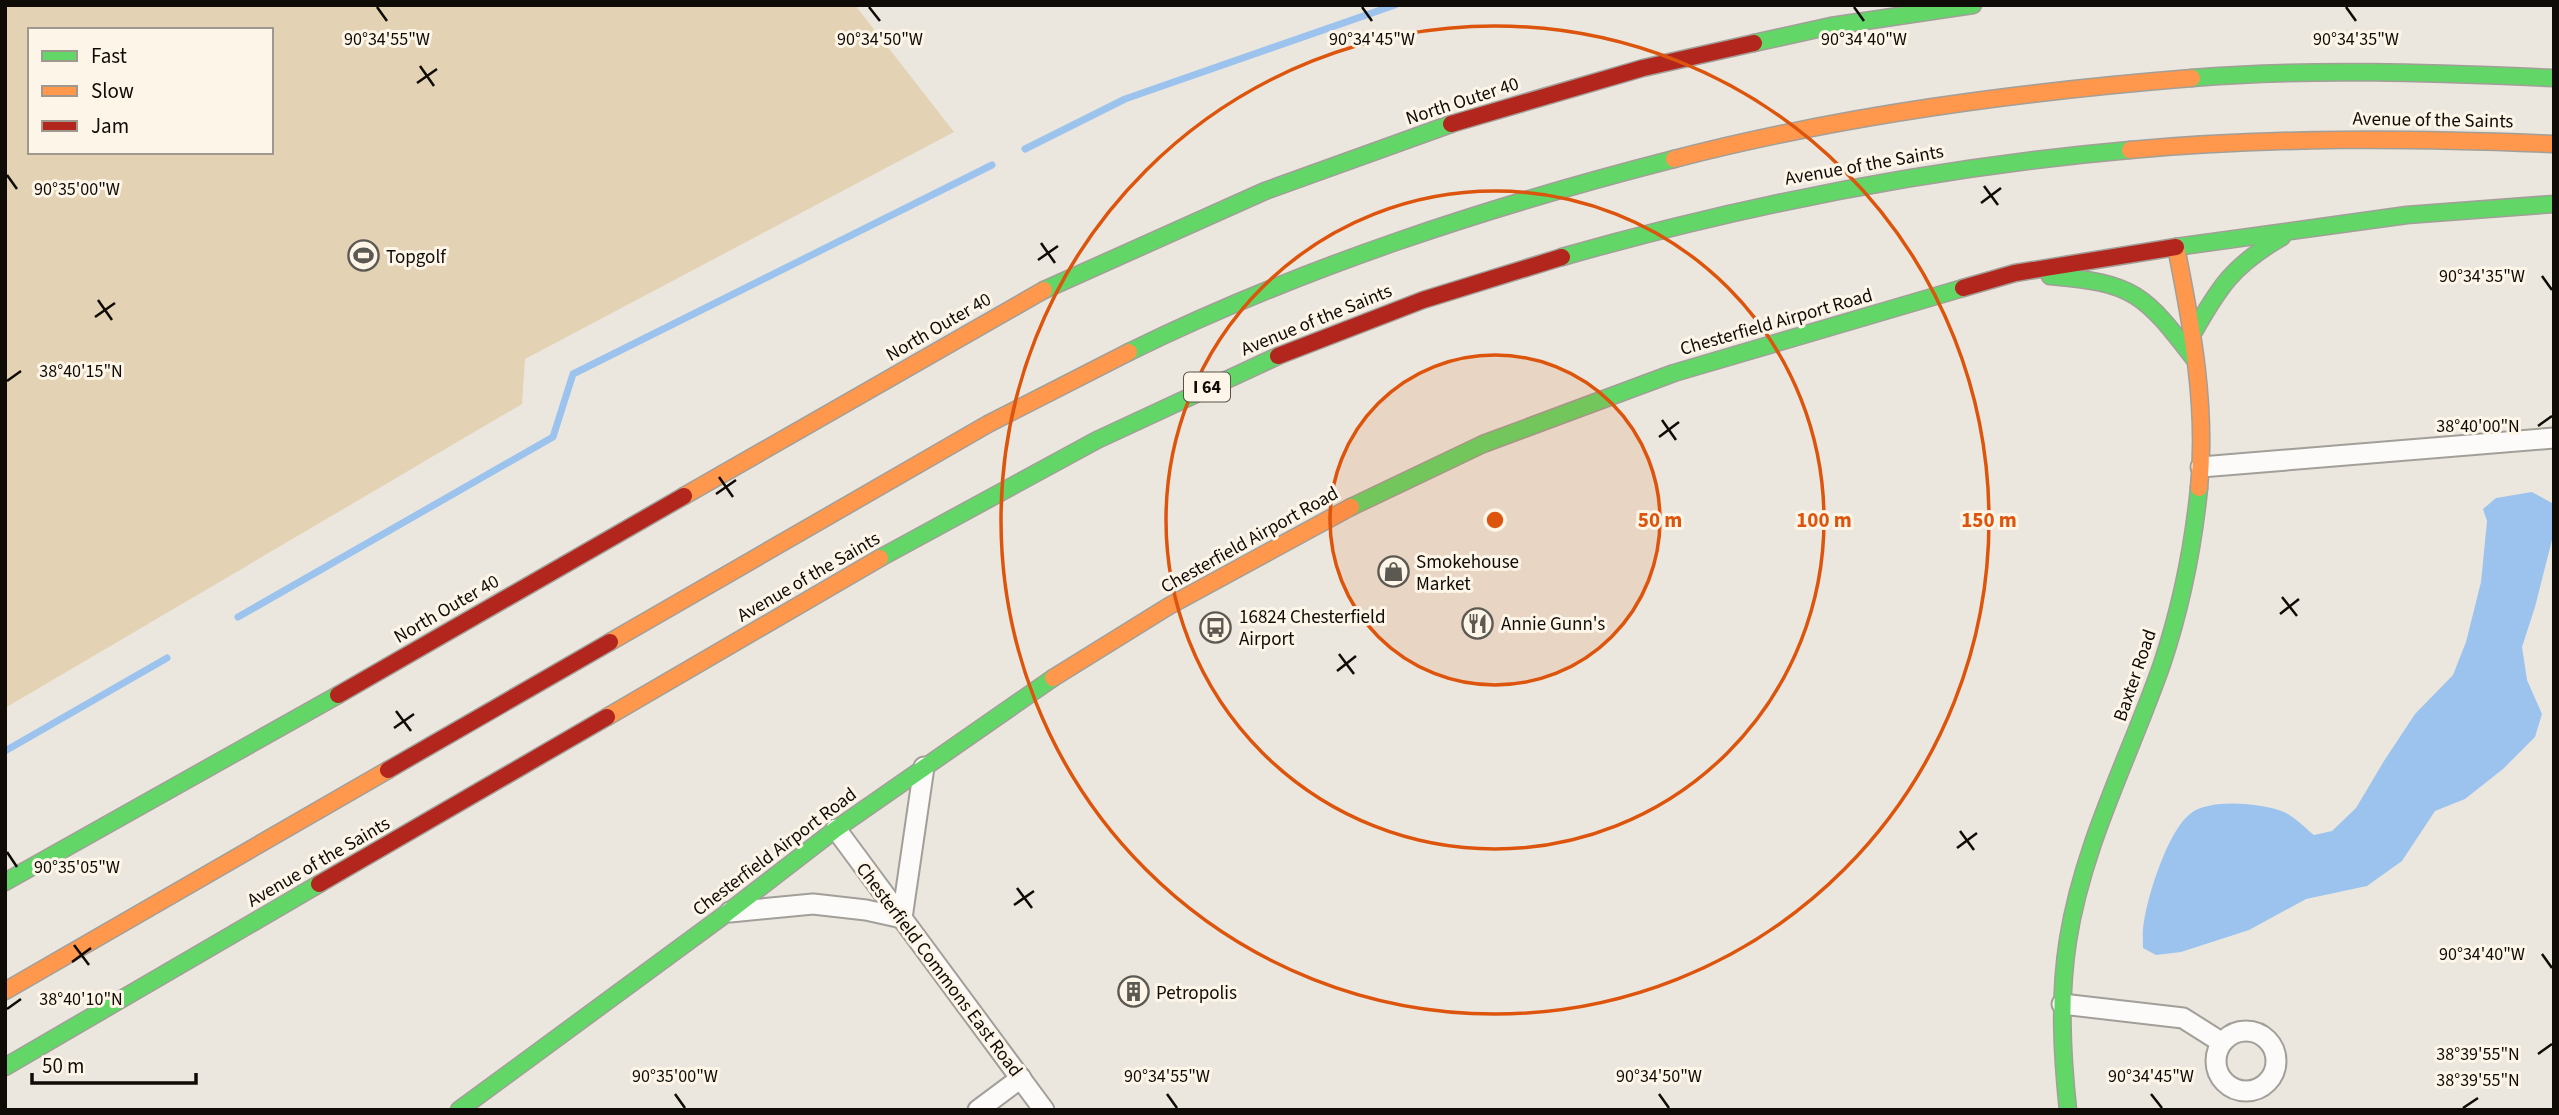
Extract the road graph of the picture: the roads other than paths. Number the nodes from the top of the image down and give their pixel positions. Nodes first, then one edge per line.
1 (1973, 5) edge
2 (2554, 78) edge
3 (2554, 144) edge
4 (2554, 204) edge
5 (2296, 230) junction
6 (2176, 247) junction
7 (2015, 273) junction
8 (2192, 335) junction
9 (2195, 360) junction
10 (2554, 438) edge
11 (2201, 467) junction
12 (924, 767) junction
13 (836, 829) junction
14 (5, 882) edge
15 (727, 913) junction
16 (902, 918) junction
17 (5, 991) edge
18 (2062, 1004) junction
19 (2221, 1042) dead end
20 (5, 1067) edge
21 (1021, 1078) junction
22 (459, 1110) edge
23 (978, 1110) edge
24 (1044, 1110) edge
25 (2068, 1110) edge

1 - 14 main road, North Outer 40
2 - 17 main road
3 - 20 main road, Avenue of the Saints / I 64
4 - 5 main road, Chesterfield Airport Road
5 - 6 main road, Chesterfield Airport Road
5 - 8 main road
6 - 7 main road, Chesterfield Airport Road
6 - 8 main road, Baxter Road
7 - 9 main road
7 - 12 main road, Chesterfield Airport Road
8 - 9 main road, Baxter Road
9 - 11 main road, Baxter Road
10 - 11 street
11 - 18 main road, Baxter Road
12 - 13 main road, Chesterfield Airport Road
12 - 16 street
13 - 15 main road, Chesterfield Airport Road
13 - 16 street, Chesterfield Commons East Road
15 - 16 street
15 - 22 main road, Chesterfield Airport Road
16 - 21 street, Chesterfield Commons East Road
18 - 19 street
18 - 25 main road, Baxter Road
21 - 23 street
21 - 24 street, Chesterfield Commons East Road

